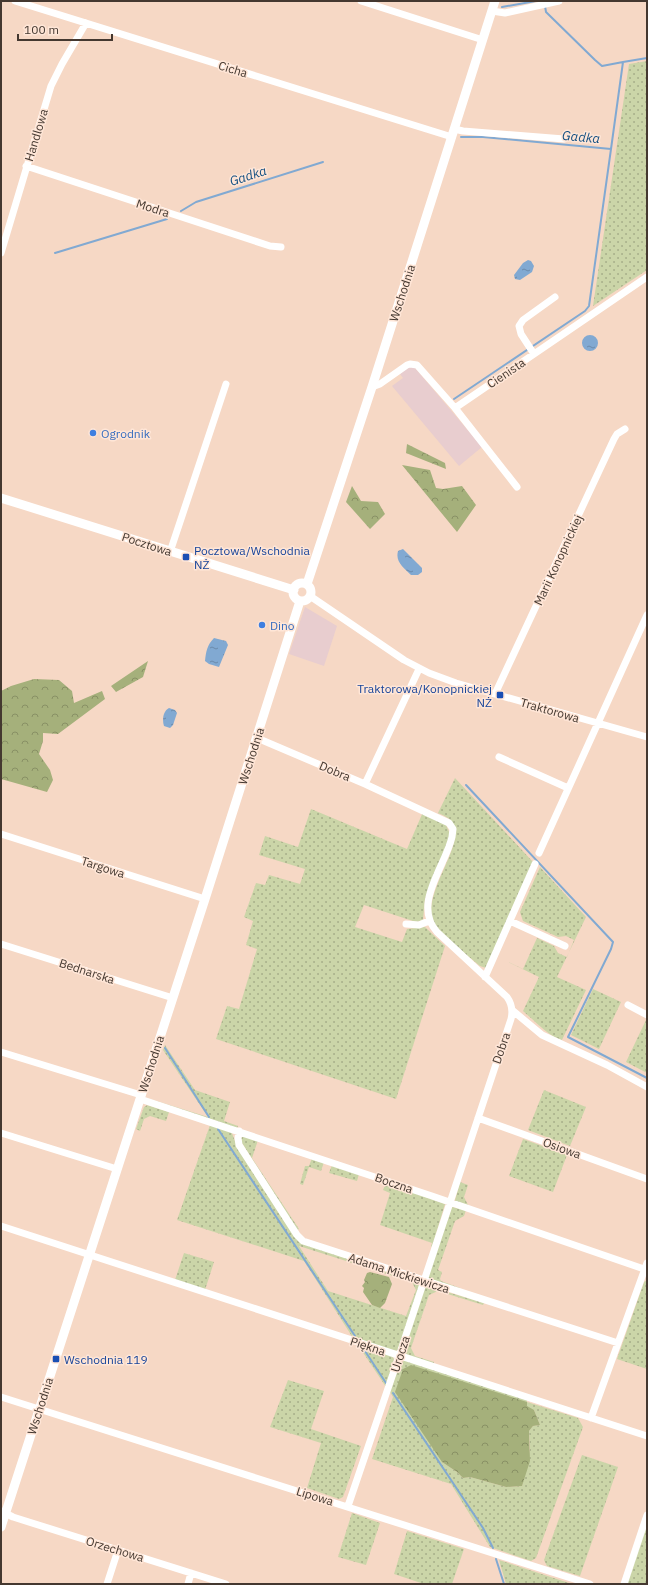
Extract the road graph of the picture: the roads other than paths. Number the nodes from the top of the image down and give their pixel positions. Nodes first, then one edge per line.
1 (15, 1) edge
2 (361, 1) edge
3 (495, 1) edge
4 (559, 1) edge
5 (492, 11) junction
6 (86, 23) junction
7 (483, 40) junction
8 (453, 133) junction
9 (564, 139) dead end
10 (26, 166) junction
11 (280, 247) dead end
12 (1, 253) edge
13 (647, 277) edge
14 (555, 297) dead end
15 (534, 354) junction
16 (226, 384) dead end
17 (372, 387) junction
18 (455, 408) junction
19 (625, 429) dead end
20 (517, 487) dead end
21 (1, 498) edge
22 (170, 552) junction
23 (307, 584) junction
24 (294, 590) junction
25 (310, 596) junction
26 (300, 601) junction
27 (647, 615) edge
28 (419, 669) junction
29 (495, 694) junction
30 (597, 723) junction
31 (647, 737) edge
32 (257, 738) junction
33 (499, 757) dead end
34 (365, 784) junction
35 (568, 788) junction
36 (1, 834) edge
37 (539, 853) dead end
38 (535, 864) dead end
39 (205, 900) junction
40 (429, 921) junction
41 (510, 921) junction
42 (406, 924) dead end
43 (1, 944) edge
44 (565, 946) dead end
45 (485, 977) junction
46 (173, 998) junction
47 (628, 1005) dead end
48 (512, 1010) junction
49 (647, 1015) edge
50 (1, 1052) edge
51 (647, 1087) edge
52 (140, 1097) junction
53 (478, 1118) junction
54 (239, 1131) junction
55 (1, 1133) edge
56 (117, 1169) junction
57 (647, 1179) edge
58 (450, 1202) junction
59 (1, 1226) edge
60 (90, 1255) junction
61 (646, 1267) edge
62 (423, 1281) junction
63 (618, 1343) junction
64 (399, 1356) junction
65 (1, 1397) edge
66 (39, 1409) junction
67 (591, 1418) junction
68 (647, 1436) edge
69 (348, 1506) junction
70 (3, 1512) edge
71 (647, 1515) edge
72 (1, 1527) edge
73 (118, 1550) junction
74 (191, 1573) junction
75 (107, 1584) edge
76 (188, 1584) edge
77 (226, 1584) edge
78 (590, 1584) edge
79 (624, 1584) edge

1 - 6 street, Cicha
2 - 7 street
3 - 5 street, Wschodnia
4 - 5 street
5 - 7 street, Wschodnia
6 - 8 street, Cicha
6 - 10 street, Handlowa
7 - 8 street, Wschodnia
8 - 9 street, Cicha
8 - 17 street, Wschodnia
10 - 11 street, Modra
10 - 12 street, Handlowa
13 - 15 street, Cienista
14 - 15 street
15 - 18 street, Cienista
16 - 22 street
17 - 18 street
17 - 23 street, Wschodnia
18 - 20 street
19 - 29 street, Marii Konopnickiej
21 - 22 street, Pocztowa
22 - 24 street, Pocztowa
23 - 24 street
23 - 25 street
24 - 26 street
25 - 26 street
25 - 28 street, Traktorowa
26 - 32 street, Wschodnia
27 - 30 street
28 - 29 street, Traktorowa
28 - 34 street
29 - 30 street, Traktorowa
30 - 31 street, Traktorowa
30 - 35 street
32 - 34 street, Dobra
32 - 39 street, Wschodnia
33 - 35 street
34 - 40 street, Dobra
35 - 37 street
36 - 39 street, Targowa
38 - 41 street
39 - 46 street, Wschodnia
40 - 42 street
40 - 45 street
41 - 44 street
41 - 45 street
43 - 46 street, Bednarska
45 - 48 street
46 - 52 street, Wschodnia
47 - 49 street
48 - 51 street
48 - 53 street, Dobra
50 - 52 street, Boczna
52 - 54 street, Boczna
52 - 56 street, Wschodnia
53 - 57 street, Osiowa
53 - 58 street, Dobra
54 - 58 street, Boczna
54 - 62 street, Adama Mickiewicza
55 - 56 street
56 - 60 street, Wschodnia
58 - 61 street, Boczna
58 - 62 street, Urocza
59 - 60 street, Piękna
60 - 64 street, Piękna
60 - 66 street, Wschodnia
61 - 63 street
62 - 63 street, Adama Mickiewicza
62 - 64 street, Urocza
63 - 67 street
64 - 67 street, Piękna
64 - 69 street, Urocza
65 - 66 street, Lipowa
66 - 69 street, Lipowa
66 - 70 street, Wschodnia
67 - 68 street, Piękna
69 - 78 street, Lipowa
70 - 72 street, Wschodnia
70 - 73 street, Orzechowa
71 - 79 street
73 - 74 street, Orzechowa
73 - 75 street
74 - 76 street
74 - 77 street, Orzechowa

